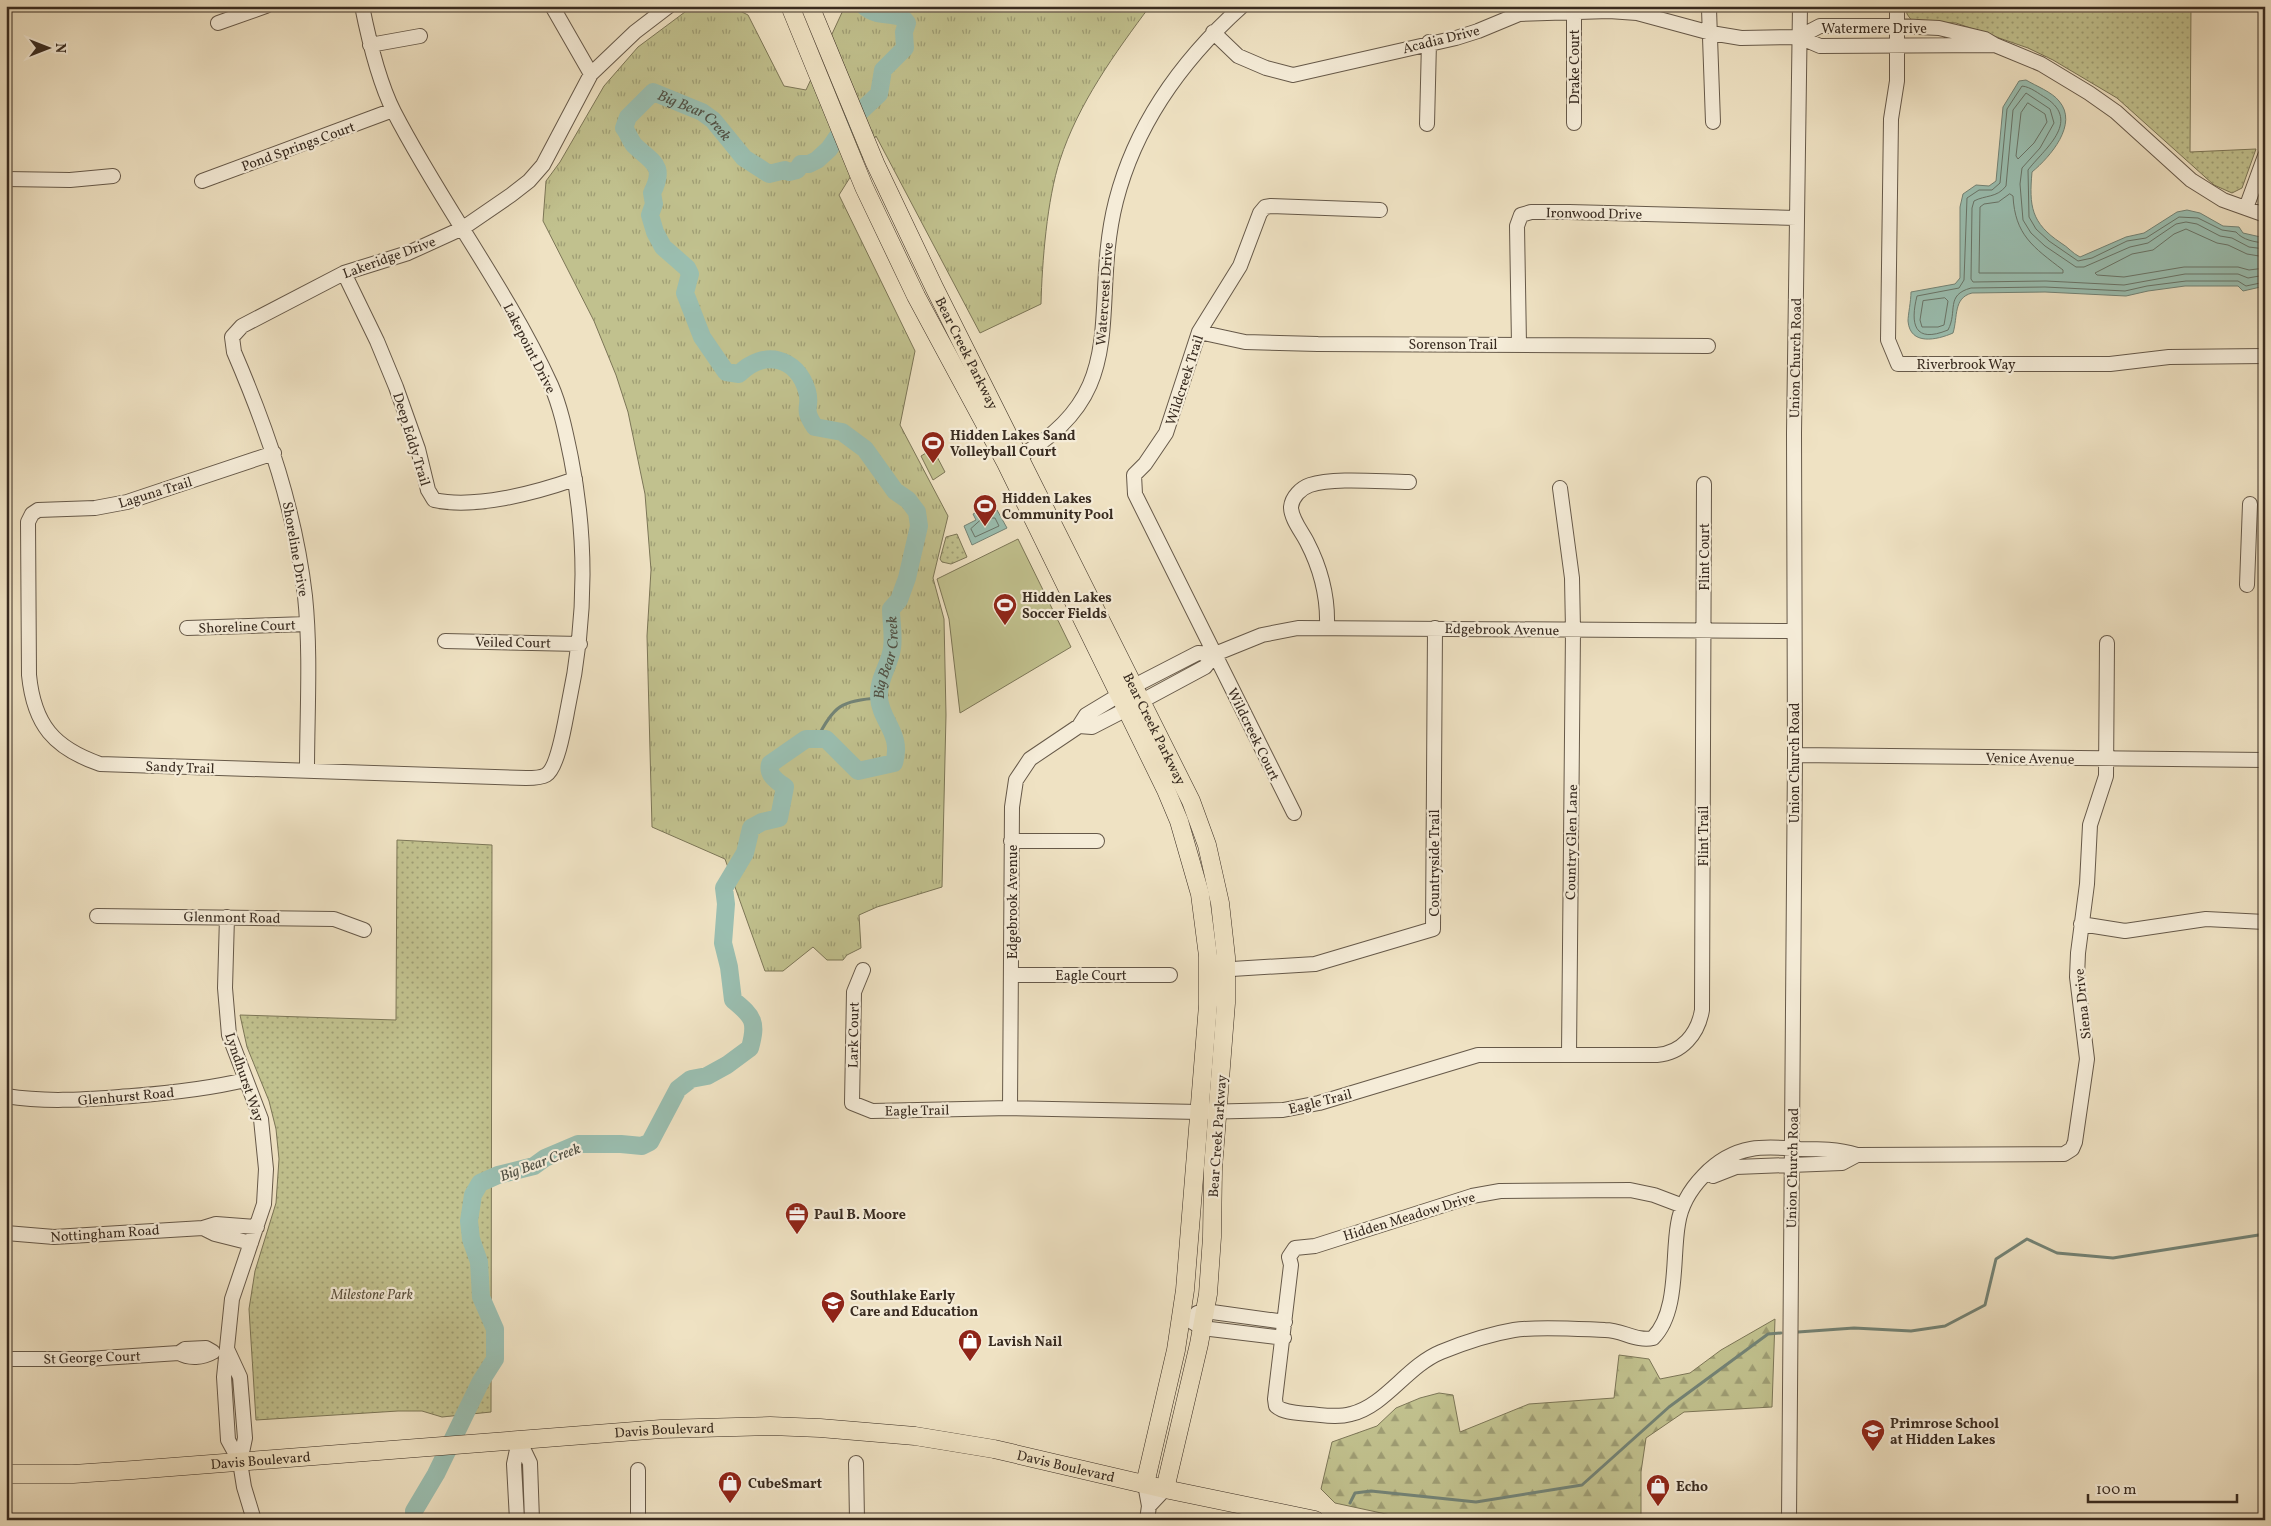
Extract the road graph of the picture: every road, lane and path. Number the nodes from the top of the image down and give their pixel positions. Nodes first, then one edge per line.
1 (266, 6) edge
2 (362, 6) edge
3 (552, 6) edge
4 (669, 6) edge
5 (790, 6) edge
6 (810, 6) edge
7 (1242, 6) edge
8 (1800, 6) edge
9 (1897, 6) edge
10 (1709, 9) dead end
11 (1574, 11) junction
12 (218, 23) dead end
13 (1898, 26) junction
14 (1213, 32) junction
15 (1711, 33) junction
16 (420, 36) dead end
17 (1799, 37) junction
18 (1429, 42) junction
19 (370, 45) junction
20 (1897, 46) junction
21 (1995, 46) junction
22 (591, 74) junction
23 (393, 110) junction
24 (1713, 122) dead end
25 (1574, 123) dead end
26 (1427, 124) dead end
27 (2265, 156) edge
28 (113, 176) dead end
29 (6, 179) edge
30 (202, 181) dead end
31 (2246, 208) junction
32 (1380, 210) dead end
33 (2265, 215) edge
34 (1796, 218) junction
35 (463, 228) junction
36 (344, 273) junction
37 (1199, 332) junction
38 (232, 337) joint
39 (1519, 344) junction
40 (1708, 346) dead end
41 (2265, 356) edge
42 (274, 453) junction
43 (1012, 460) junction
44 (575, 479) junction
45 (1409, 482) dead end
46 (1704, 484) dead end
47 (1560, 488) dead end
48 (2250, 504) dead end
49 (32, 514) joint
50 (2247, 585) dead end
51 (307, 624) junction
52 (1328, 626) junction
53 (187, 628) dead end
54 (1435, 628) junction
55 (1573, 630) junction
56 (1704, 630) junction
57 (1794, 631) junction
58 (445, 641) dead end
59 (2107, 643) dead end
60 (580, 644) junction
61 (1215, 654) junction
62 (1131, 697) junction
63 (1795, 756) junction
64 (2107, 758) junction
65 (2265, 760) edge
66 (307, 771) junction
67 (546, 776) joint
68 (1294, 813) dead end
69 (1011, 841) junction
70 (1097, 842) dead end
71 (97, 916) dead end
72 (227, 917) junction
73 (2265, 922) edge
74 (2081, 924) junction
75 (364, 930) dead end
76 (863, 970) dead end
77 (1208, 970) junction
78 (1226, 970) junction
79 (1012, 975) junction
80 (1170, 975) dead end
81 (1690, 1039) joint
82 (1569, 1054) junction
83 (246, 1080) junction
84 (6, 1096) edge
85 (852, 1103) joint
86 (1010, 1108) junction
87 (1217, 1110) junction
88 (1199, 1112) junction
89 (1792, 1149) junction
90 (1856, 1155) junction
91 (1792, 1164) junction
92 (1686, 1201) junction
93 (257, 1227) junction
94 (203, 1228) junction
95 (6, 1233) edge
96 (251, 1243) junction
97 (1181, 1315) junction
98 (1203, 1320) junction
99 (1285, 1322) junction
100 (1284, 1338) junction
101 (228, 1351) junction
102 (6, 1359) edge
103 (519, 1440) junction
104 (240, 1462) junction
105 (856, 1463) dead end
106 (638, 1470) dead end
107 (6, 1474) edge
108 (1145, 1484) junction
109 (1165, 1488) junction
110 (531, 1498) junction
111 (516, 1499) junction
112 (1150, 1506) junction
113 (254, 1520) edge
114 (516, 1520) edge
115 (532, 1520) edge
116 (638, 1520) edge
117 (857, 1520) edge
118 (1147, 1520) edge
119 (1315, 1520) edge
120 (1789, 1520) edge

1 - 12 street
2 - 19 street, Lakepoint Drive
3 - 22 street
4 - 22 street, Lakeridge Drive
5 - 43 main road, Bear Creek Parkway
6 - 43 main road, Bear Creek Parkway
7 - 14 street, Watercrest Drive
8 - 17 street, Union Church Road
9 - 13 street
10 - 15 street
11 - 15 street, Acadia Drive
11 - 18 street, Acadia Drive
11 - 25 street, Drake Court
13 - 17 street, Watermere Drive
13 - 20 street
13 - 21 street, Watermere Drive
14 - 18 street, Acadia Drive
14 - 43 street, Watercrest Drive
15 - 17 street, Acadia Drive
15 - 24 street
16 - 19 street
17 - 20 street, Watermere Drive
17 - 34 street, Union Church Road
18 - 26 street
19 - 23 street, Lakepoint Drive
20 - 21 street, Watermere Drive
20 - 41 street, Riverbrook Way
21 - 31 street, Watermere Drive
22 - 35 street, Lakeridge Drive
23 - 30 street, Pond Springs Court
23 - 35 street, Lakepoint Drive
27 - 31 street
28 - 29 street
31 - 33 street, Watermere Drive
32 - 37 street, Wildcreek Trail
34 - 39 street, Ironwood Drive
34 - 57 street, Union Church Road
35 - 36 street, Lakeridge Drive
35 - 44 street, Lakepoint Drive
36 - 38 street, Lakeridge Drive
36 - 44 street, Deep Eddy Trail
37 - 39 street, Sorenson Trail
37 - 61 street, Wildcreek Trail
38 - 42 street, Shoreline Drive
39 - 40 street, Sorenson Trail
42 - 49 street, Laguna Trail
42 - 51 street, Shoreline Drive
43 - 62 main road, Bear Creek Parkway
44 - 60 street, Lakepoint Drive
45 - 52 street
46 - 56 street, Flint Court
47 - 55 street, Country Glen Lane
48 - 50 street
49 - 66 street, Sandy Trail
51 - 53 street, Shoreline Court
51 - 66 street, Shoreline Drive
52 - 54 street, Edgebrook Avenue
52 - 61 street, Edgebrook Avenue
54 - 55 street, Edgebrook Avenue
54 - 78 street, Countryside Trail
55 - 56 street, Edgebrook Avenue
55 - 82 street, Country Glen Lane
56 - 57 street, Edgebrook Avenue
56 - 81 street, Flint Trail
57 - 63 street, Union Church Road
58 - 60 street, Veiled Court
59 - 64 street, Siena Drive
60 - 67 street, Lakepoint Drive
61 - 62 street, Edgebrook Avenue
61 - 68 street, Wildcreek Court
62 - 69 street, Edgebrook Avenue
62 - 77 main road, Bear Creek Parkway
62 - 78 main road, Bear Creek Parkway
63 - 64 street, Venice Avenue
63 - 89 street, Union Church Road
64 - 65 street, Venice Avenue
64 - 74 street, Siena Drive
66 - 67 street, Sandy Trail
69 - 70 street
69 - 79 street, Edgebrook Avenue
71 - 72 street, Glenmont Road
72 - 75 street, Glenmont Road
72 - 83 street, Lyndhurst Way
73 - 74 street
74 - 90 street, Siena Drive
76 - 85 street, Lark Court
77 - 78 street, Countryside Trail
77 - 88 main road, Bear Creek Parkway
78 - 87 main road, Bear Creek Parkway
79 - 80 street, Eagle Court
79 - 86 street, Edgebrook Avenue
81 - 82 street, Eagle Trail
82 - 87 street, Eagle Trail
83 - 84 street, Glenhurst Road
83 - 93 street, Lyndhurst Way
85 - 86 street, Eagle Trail
86 - 88 street, Eagle Trail
87 - 88 street, Eagle Trail
87 - 98 main road, Bear Creek Parkway
88 - 97 main road, Bear Creek Parkway
89 - 90 street, Siena Drive
89 - 91 street, Union Church Road
89 - 92 street, Siena Drive
90 - 91 street, Siena Drive
91 - 92 street, Siena Drive
91 - 120 street, Union Church Road
92 - 99 street, Hidden Meadow Drive
92 - 100 street, Hidden Meadow Drive
93 - 94 street, Nottingham Road
93 - 96 street, Lyndhurst Way
94 - 95 street, Nottingham Road
94 - 96 street, Nottingham Road
96 - 101 street, Lyndhurst Way
97 - 98 street
97 - 108 main road, Bear Creek Parkway
98 - 99 street
98 - 100 street
98 - 109 main road, Bear Creek Parkway
99 - 100 street, Hidden Meadow Drive
101 - 102 street, St George Court
101 - 104 street, Lyndhurst Way
103 - 104 main road, Davis Boulevard
103 - 108 main road, Davis Boulevard
103 - 110 street
103 - 111 street
104 - 107 main road, Davis Boulevard
104 - 113 street
105 - 117 street
106 - 116 street
108 - 109 main road, Davis Boulevard
108 - 112 street, Bear Creek Parkway
109 - 112 street, Bear Creek Parkway
109 - 119 main road, Davis Boulevard
110 - 111 street
110 - 115 street
111 - 114 street
112 - 118 street, Bear Creek Parkway

